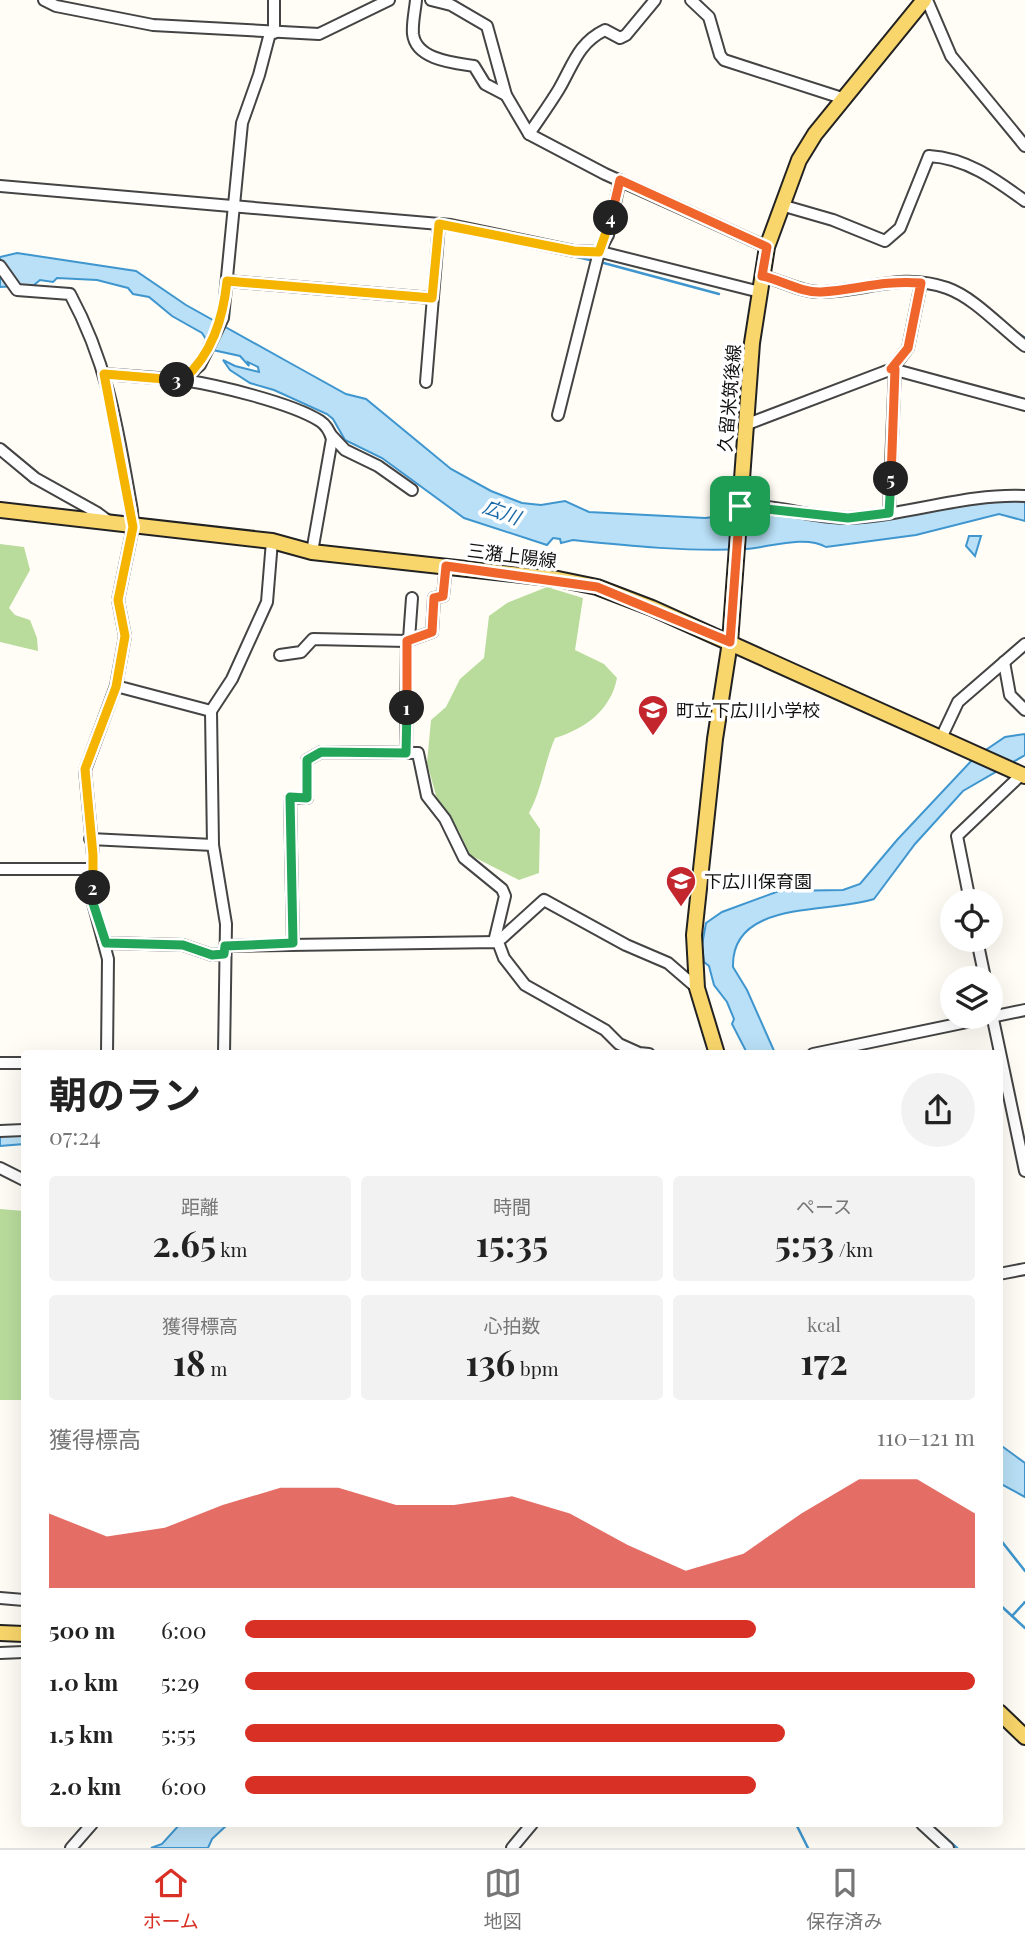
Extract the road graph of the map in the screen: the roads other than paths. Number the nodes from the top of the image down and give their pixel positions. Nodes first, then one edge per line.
1 (44, 0) edge
2 (274, 0) edge
3 (389, 0) edge
4 (416, 0) edge
5 (431, 0) edge
6 (654, 0) edge
7 (691, 0) edge
8 (926, 0) edge
9 (272, 33) junction
10 (506, 95) junction
11 (845, 99) junction
12 (529, 134) junction
13 (1025, 146) edge
14 (620, 180) junction
15 (0, 186) edge
16 (1025, 201) edge
17 (781, 205) junction
18 (234, 209) junction
19 (438, 227) junction
20 (767, 247) junction
21 (597, 258) junction
22 (0, 267) edge
23 (762, 276) junction
24 (227, 281) junction
25 (921, 283) junction
26 (760, 292) junction
27 (432, 298) junction
28 (1025, 346) edge
29 (893, 369) junction
30 (104, 374) junction
31 (183, 380) junction
32 (426, 382) dead end
33 (1025, 405) edge
34 (558, 415) dead end
35 (745, 425) junction
36 (331, 435) junction
37 (0, 449) edge
38 (412, 490) dead end
39 (1025, 496) edge
40 (740, 508) junction
41 (0, 510) edge
42 (889, 513) junction
43 (112, 524) junction
44 (133, 527) junction
45 (272, 541) junction
46 (312, 552) junction
47 (446, 566) junction
48 (412, 598) dead end
49 (408, 640) junction
50 (730, 642) junction
51 (1025, 644) edge
52 (280, 655) dead end
53 (1004, 662) junction
54 (116, 687) junction
55 (1025, 710) edge
56 (211, 711) junction
57 (941, 738) junction
58 (406, 753) junction
59 (1020, 774) edge
60 (90, 839) junction
61 (213, 845) junction
62 (0, 869) edge
63 (93, 869) junction
64 (968, 889) edge
65 (498, 940) junction
66 (106, 943) junction
67 (293, 943) junction
68 (225, 950) junction
69 (697, 988) junction
70 (1025, 1010) edge
71 (1003, 1015) edge
72 (940, 1028) edge
73 (995, 1029) edge
74 (107, 1050) edge
75 (224, 1050) edge
76 (637, 1050) edge
77 (716, 1050) edge
78 (832, 1050) edge
79 (1000, 1050) edge
80 (0, 1063) edge
81 (21, 1063) edge
82 (1003, 1065) edge
83 (21, 1130) edge
84 (0, 1131) edge
85 (0, 1168) edge
86 (1025, 1171) edge
87 (21, 1178) edge
88 (1025, 1269) edge
89 (1003, 1274) edge
90 (0, 1598) edge
91 (21, 1600) edge
92 (0, 1633) edge
93 (21, 1634) edge
94 (21, 1652) edge
95 (0, 1653) edge
96 (1003, 1716) edge
97 (1025, 1737) edge
98 (89, 1827) edge
99 (529, 1827) edge
100 (925, 1827) edge
101 (71, 1848) edge
102 (512, 1848) edge
103 (948, 1848) edge

1 - 9 street
2 - 9 street
3 - 9 street
4 - 10 street
5 - 10 street
6 - 12 street
7 - 11 street
8 - 11 main road, 久留米筑後線
8 - 13 street
9 - 18 street
10 - 12 street
11 - 17 main road, 久留米筑後線
12 - 14 street
14 - 20 street
14 - 21 street
15 - 18 street
16 - 17 street
17 - 20 main road, 久留米筑後線
18 - 19 street
18 - 24 street
19 - 21 street
19 - 27 street
20 - 23 main road, 久留米筑後線
21 - 26 street
21 - 34 street
22 - 30 street
23 - 25 street
23 - 26 main road, 久留米筑後線
24 - 27 street
24 - 31 street
25 - 28 street
25 - 29 street
26 - 35 main road, 久留米筑後線
27 - 32 street
29 - 33 street
29 - 35 street
29 - 42 street
30 - 31 street
30 - 44 street
31 - 36 street
35 - 40 main road, 久留米筑後線
36 - 38 street
36 - 46 street
37 - 43 street
39 - 42 street
40 - 42 street
40 - 50 main road, 久留米筑後線
41 - 43 main road, 三潴上陽線
43 - 44 main road, 三潴上陽線
44 - 45 main road, 三潴上陽線
44 - 54 street
45 - 46 main road, 三潴上陽線
45 - 56 street
46 - 47 main road, 三潴上陽線
47 - 49 street
47 - 50 main road, 三潴上陽線
48 - 49 street
49 - 52 street
49 - 58 street
50 - 57 main road, 三潴上陽線
50 - 69 main road, 久留米筑後線
51 - 53 street
53 - 55 street
53 - 57 street
54 - 56 street
54 - 60 street
56 - 61 street
57 - 59 main road, 三潴上陽線
58 - 65 street
58 - 67 street
59 - 64 street
60 - 61 street
60 - 63 street
61 - 68 street
62 - 63 street
63 - 66 street
65 - 67 street
65 - 69 street
65 - 76 street
66 - 68 street
66 - 74 street
67 - 68 street
68 - 75 street
69 - 77 main road, 久留米筑後線
70 - 71 street
72 - 78 street
73 - 79 street
80 - 81 street
82 - 86 street
83 - 84 street
85 - 87 street
88 - 89 street
90 - 91 street
92 - 93 main road
94 - 95 street
96 - 97 main road
98 - 101 street
99 - 102 street
100 - 103 street

